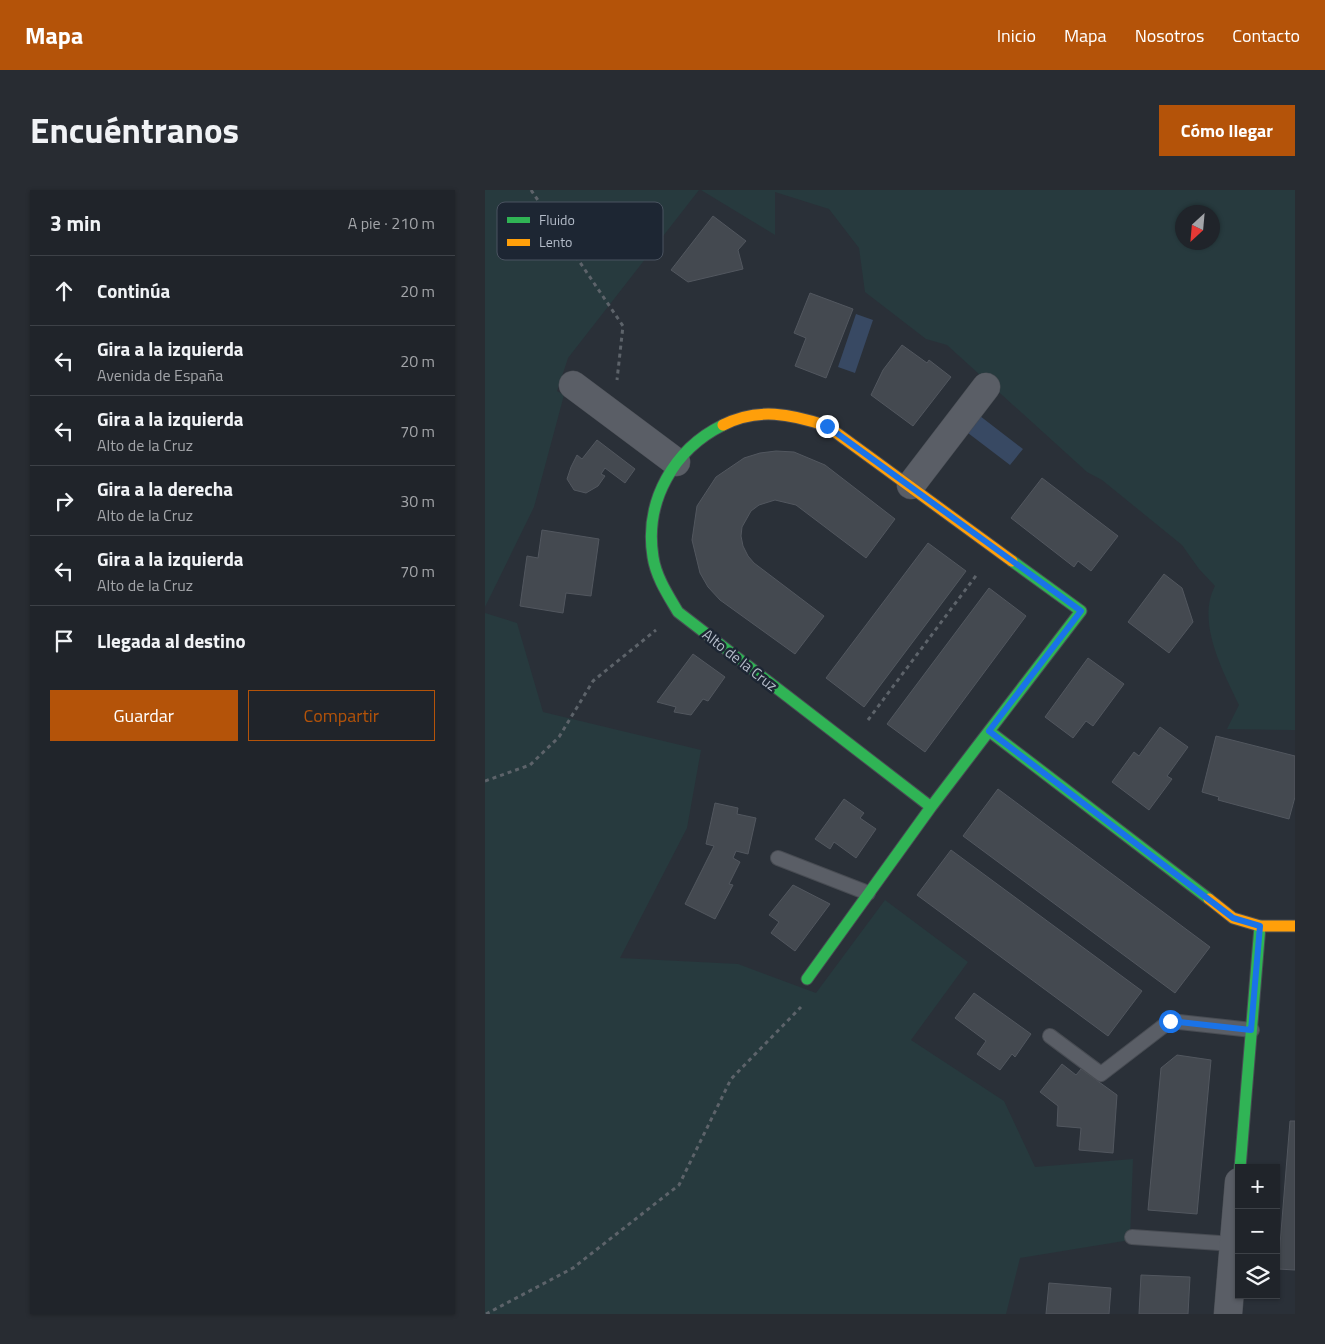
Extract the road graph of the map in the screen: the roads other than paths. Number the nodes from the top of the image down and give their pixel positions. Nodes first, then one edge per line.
1 (573, 385) dead end
2 (986, 386) dead end
3 (676, 462) junction
4 (911, 485) junction
5 (989, 731) junction
6 (931, 806) junction
7 (778, 858) dead end
8 (868, 893) junction
9 (1260, 926) junction
10 (1295, 926) edge
11 (807, 979) dead end
12 (1251, 1030) junction
13 (1050, 1036) dead end
14 (1240, 1164) edge
15 (1236, 1209) edge
16 (1132, 1237) dead end
17 (1233, 1244) junction
18 (1228, 1314) edge

1 - 3 street
2 - 4 street
3 - 4 street, Alto de la Cruz
3 - 6 street, Alto de la Cruz
4 - 5 street, Alto de la Cruz
5 - 6 street, Alto de la Cruz
5 - 9 street
6 - 8 street, Alto de la Cruz
7 - 8 lane
8 - 11 street, Alto de la Cruz
9 - 10 street
9 - 12 street
12 - 13 lane
12 - 14 street
15 - 17 street
16 - 17 lane
17 - 18 street

